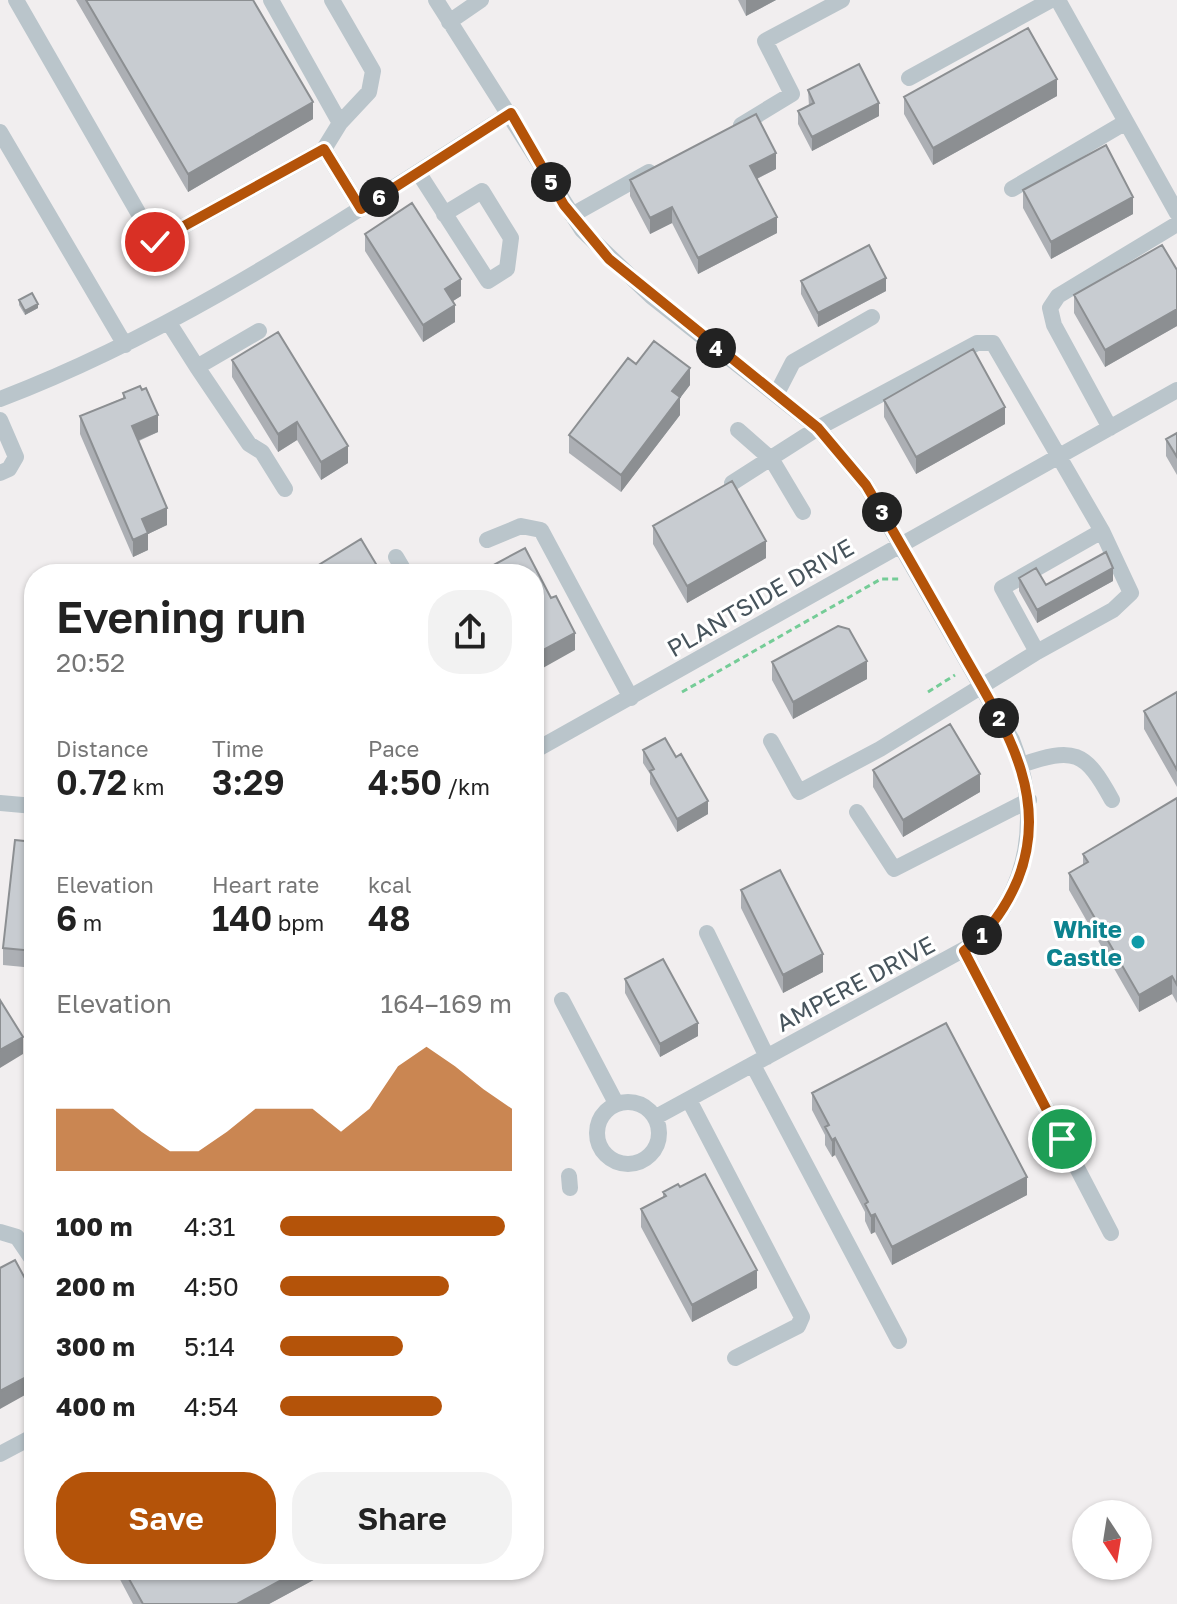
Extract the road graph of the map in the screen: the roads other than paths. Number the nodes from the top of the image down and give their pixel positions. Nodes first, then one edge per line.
1 (16, 0) edge
2 (271, 0) edge
3 (332, 0) edge
4 (436, 0) edge
5 (481, 0) edge
6 (842, 0) edge
7 (1051, 0) edge
8 (1058, 0) edge
9 (449, 22) junction
10 (909, 78) dead end
11 (511, 113) junction
12 (1126, 122) junction
13 (340, 123) junction
14 (0, 132) edge
15 (722, 134) edge
16 (324, 149) junction
17 (666, 163) edge
18 (418, 172) junction
19 (1012, 189) dead end
20 (361, 209) junction
21 (1177, 213) edge
22 (444, 214) junction
23 (572, 215) junction
24 (1177, 224) edge
25 (872, 317) dead end
26 (169, 323) junction
27 (259, 331) dead end
28 (125, 345) junction
29 (197, 367) junction
30 (1177, 390) edge
31 (776, 395) junction
32 (0, 399) edge
33 (0, 420) edge
34 (818, 428) junction
35 (1110, 428) junction
36 (738, 430) dead end
37 (1059, 457) junction
38 (772, 460) junction
39 (0, 473) edge
40 (732, 483) edge
41 (285, 489) dead end
42 (803, 512) dead end
43 (1102, 531) junction
44 (487, 540) dead end
45 (901, 544) junction
46 (396, 557) dead end
47 (400, 564) edge
48 (1037, 652) junction
49 (981, 687) junction
50 (631, 698) junction
51 (771, 741) dead end
52 (544, 746) edge
53 (1021, 765) junction
54 (1029, 800) junction
55 (1112, 800) dead end
56 (0, 803) edge
57 (24, 805) edge
58 (857, 812) dead end
59 (707, 933) dead end
60 (964, 951) junction
61 (562, 1000) dead end
62 (760, 1061) junction
63 (689, 1100) junction
64 (616, 1103) junction
65 (656, 1117) junction
66 (0, 1232) edge
67 (1111, 1233) dead end
68 (24, 1247) edge
69 (899, 1341) dead end
70 (735, 1358) dead end
71 (24, 1441) edge
72 (0, 1454) edge

1 - 16 street
2 - 13 street
3 - 13 street
4 - 9 street, AMPERE DRIVE
5 - 9 street
6 - 15 street
7 - 10 street
8 - 12 street
9 - 11 street, AMPERE DRIVE
11 - 18 street
11 - 23 street, AMPERE DRIVE
12 - 19 street
12 - 21 street
13 - 16 street
14 - 28 street
16 - 20 street
17 - 23 street
18 - 20 street
18 - 22 street
20 - 26 street
22 - 22 street
23 - 31 street, AMPERE DRIVE
24 - 35 street
25 - 31 street
26 - 28 street
26 - 29 street
27 - 29 street
28 - 32 street
29 - 41 street
30 - 35 street, PLANTSIDE DRIVE
31 - 34 street, AMPERE DRIVE
33 - 39 street
34 - 37 street
34 - 38 street
34 - 45 street, AMPERE DRIVE
35 - 37 street, PLANTSIDE DRIVE
36 - 38 street
37 - 43 street
37 - 45 street, PLANTSIDE DRIVE
38 - 40 street
38 - 42 street
43 - 48 street
43 - 48 street
44 - 50 street
45 - 49 street, AMPERE DRIVE
45 - 50 street, PLANTSIDE DRIVE
46 - 47 street
48 - 49 street
49 - 51 street
49 - 53 street, AMPERE DRIVE
50 - 52 street, PLANTSIDE DRIVE
53 - 54 street, AMPERE DRIVE
53 - 55 street
54 - 58 street
54 - 60 street, AMPERE DRIVE
56 - 57 street
59 - 62 street
60 - 62 street, AMPERE DRIVE
60 - 67 street
61 - 64 street
62 - 63 street, AMPERE DRIVE
62 - 69 street
63 - 65 street, AMPERE DRIVE
63 - 70 street
64 - 65 street
64 - 65 street
66 - 68 street
71 - 72 street

